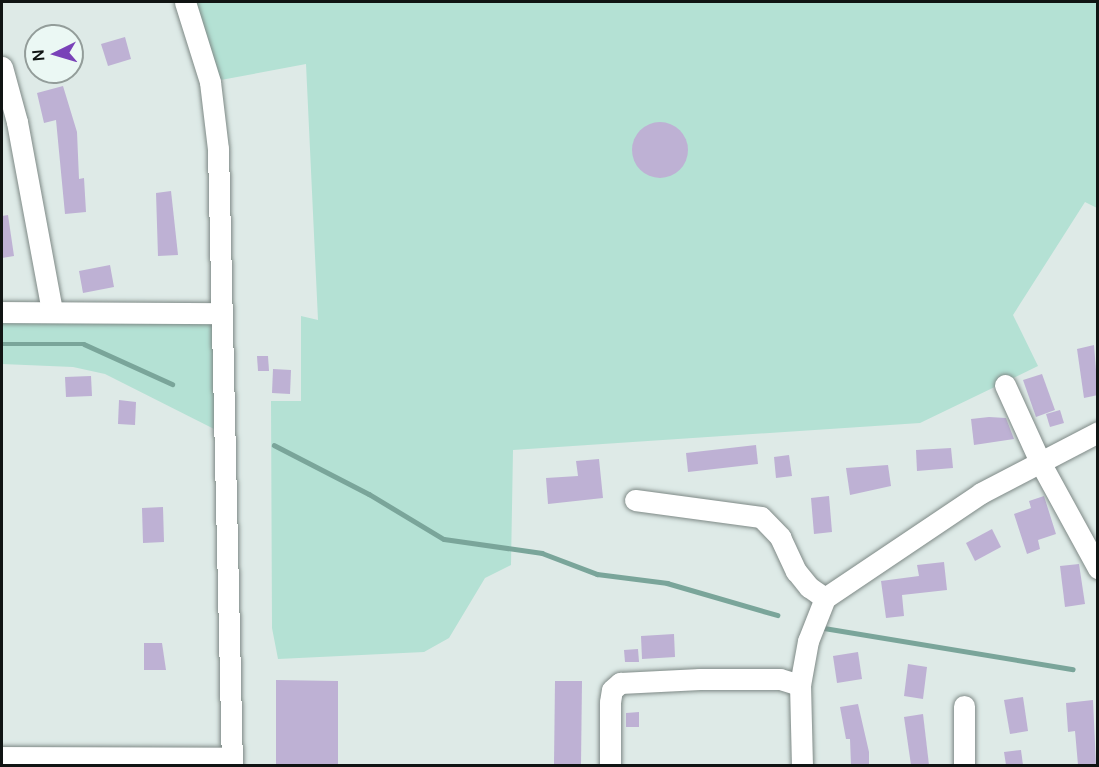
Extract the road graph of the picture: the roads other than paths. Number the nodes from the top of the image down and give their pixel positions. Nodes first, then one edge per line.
1 (185, 2) edge
2 (2, 67) edge
3 (52, 311) junction
4 (2, 312) edge
5 (222, 313) junction
6 (1005, 385) dead end
7 (1098, 432) edge
8 (1041, 464) junction
9 (635, 500) dead end
10 (1098, 568) edge
11 (825, 598) junction
12 (800, 685) junction
13 (964, 705) dead end
14 (2, 757) edge
15 (232, 762) edge
16 (610, 765) edge
17 (802, 765) edge
18 (964, 765) edge

1 - 5 street
2 - 3 street
3 - 4 street
3 - 5 street
5 - 15 street
6 - 8 street
7 - 8 street
8 - 10 street
8 - 11 street
9 - 11 street
11 - 12 street
12 - 16 street
12 - 17 street
13 - 18 street
14 - 15 street

